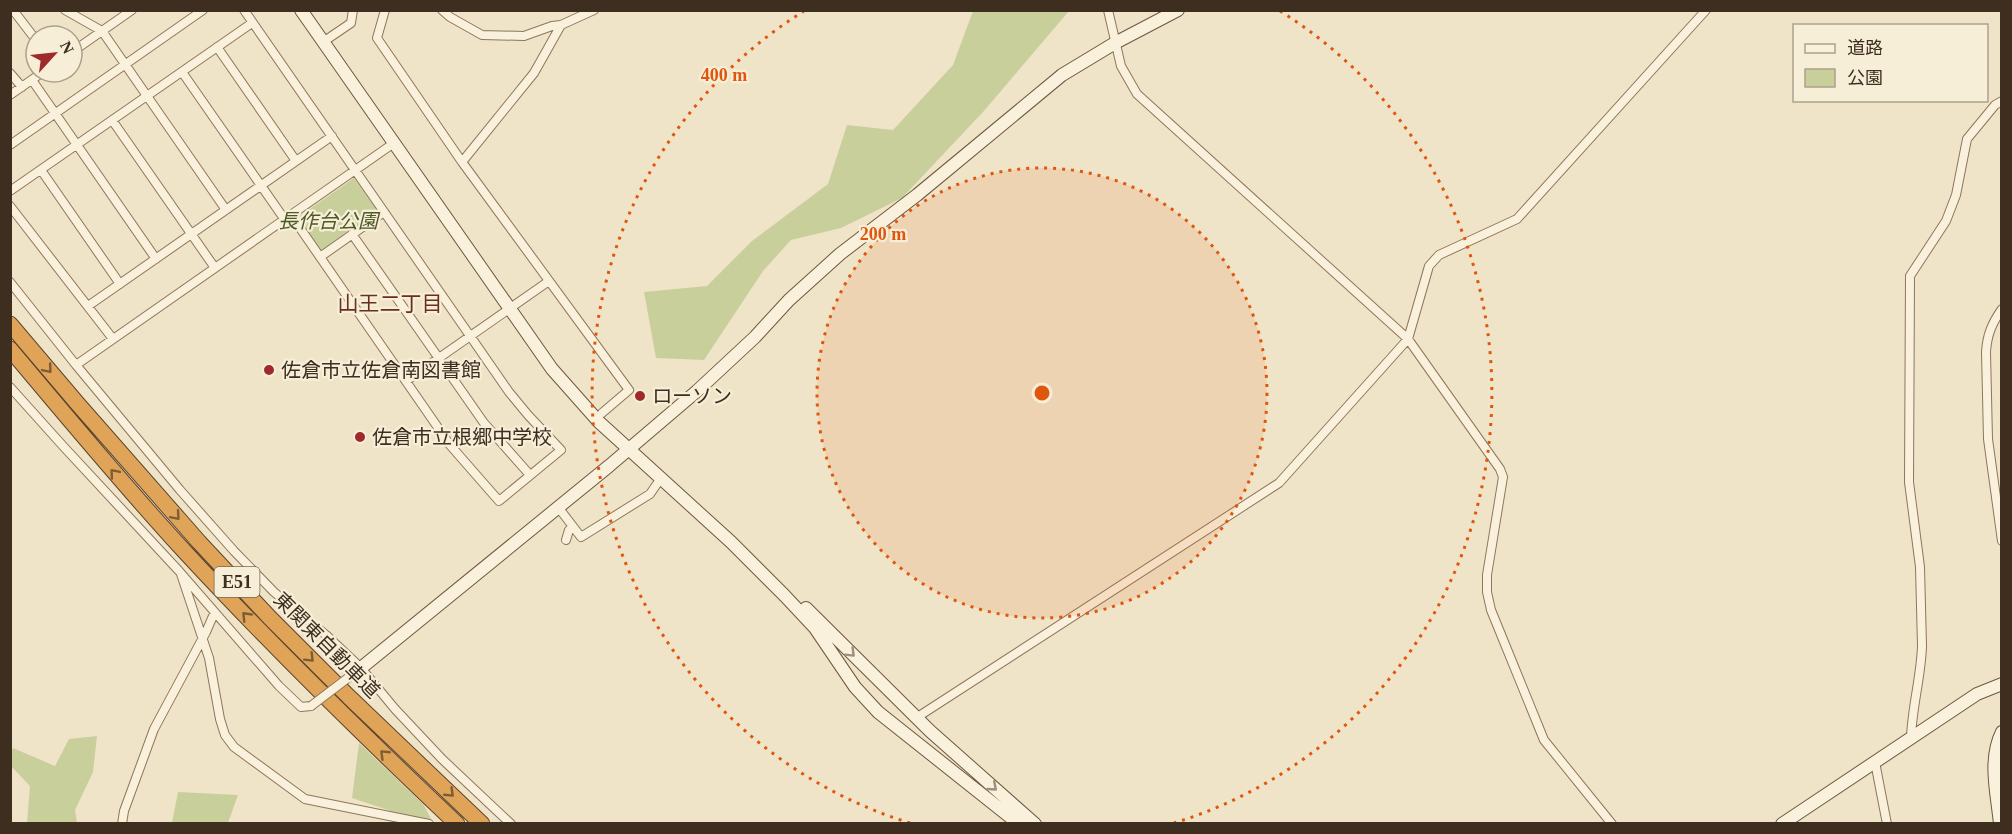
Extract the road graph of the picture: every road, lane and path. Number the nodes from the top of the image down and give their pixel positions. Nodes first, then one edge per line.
1 (13, 10) edge
2 (65, 10) edge
3 (132, 10) edge
4 (203, 10) edge
5 (244, 10) edge
6 (301, 10) edge
7 (353, 10) edge
8 (385, 10) edge
9 (442, 10) edge
10 (594, 10) edge
11 (1108, 10) edge
12 (1179, 10) edge
13 (1706, 10) edge
14 (252, 23) junction
15 (24, 24) edge
16 (561, 25) junction
17 (102, 31) junction
18 (323, 42) junction
19 (1115, 43) junction
20 (84, 44) edge
21 (217, 47) junction
22 (125, 64) junction
23 (182, 72) junction
24 (10, 73) edge
25 (26, 84) edge
26 (35, 84) edge
27 (22, 87) junction
28 (10, 95) edge
29 (147, 96) junction
30 (2001, 101) edge
31 (55, 114) junction
32 (112, 120) junction
33 (332, 136) junction
34 (394, 143) junction
35 (10, 145) edge
36 (77, 145) junction
37 (296, 161) junction
38 (462, 162) junction
39 (41, 170) junction
40 (355, 170) junction
41 (261, 186) junction
42 (10, 191) edge
43 (10, 206) edge
44 (226, 210) junction
45 (384, 212) junction
46 (288, 217) junction
47 (191, 234) junction
48 (352, 234) junction
49 (320, 257) junction
50 (156, 259) junction
51 (215, 268) junction
52 (549, 281) junction
53 (10, 282) edge
54 (120, 284) junction
55 (88, 306) junction
56 (509, 308) junction
57 (2001, 309) edge
58 (10, 324) edge
59 (470, 335) junction
60 (113, 339) junction
61 (1408, 339) junction
62 (10, 349) edge
63 (437, 358) junction
64 (76, 365) junction
65 (406, 381) junction
66 (10, 387) edge
67 (602, 413) dead end
68 (629, 448) junction
69 (530, 475) junction
70 (662, 478) junction
71 (558, 507) junction
72 (573, 527) junction
73 (566, 540) dead end
74 (2001, 540) edge
75 (731, 542) junction
76 (180, 571) junction
77 (218, 616) junction
78 (203, 639) junction
79 (361, 668) junction
80 (2001, 684) edge
81 (916, 718) junction
82 (893, 723) junction
83 (2001, 732) edge
84 (1911, 738) junction
85 (924, 748) junction
86 (1875, 762) junction
87 (122, 824) edge
88 (429, 824) edge
89 (457, 824) edge
90 (482, 824) edge
91 (511, 824) edge
92 (1018, 824) edge
93 (1035, 824) edge
94 (1612, 824) edge
95 (1782, 824) edge
96 (1887, 824) edge
97 (2000, 824) edge

1 - 15 street
2 - 17 street
3 - 17 street
4 - 22 street
5 - 14 street
6 - 18 street
7 - 18 street
8 - 38 street
9 - 16 street
10 - 16 street
11 - 19 street
12 - 19 street
13 - 61 street
14 - 21 street
14 - 33 street
16 - 38 street
17 - 20 street
17 - 22 street
18 - 34 street
19 - 61 street
19 - 68 street
21 - 23 street
21 - 37 street
22 - 29 street
22 - 31 street
23 - 29 street
23 - 41 street
24 - 27 street
25 - 27 street
26 - 31 street
27 - 28 street
29 - 32 street
29 - 44 street
30 - 84 street
31 - 35 street
31 - 36 street
32 - 36 street
32 - 47 street
33 - 37 street
33 - 40 street
34 - 40 street
34 - 56 street
36 - 39 street
36 - 50 street
37 - 41 street
38 - 52 street
39 - 42 street
39 - 54 street
40 - 45 street
40 - 46 street
41 - 44 street
41 - 46 street
43 - 55 street
44 - 47 street
45 - 48 street
45 - 59 street
46 - 49 street
46 - 51 street
47 - 50 street
47 - 51 street
48 - 49 street
48 - 63 street
49 - 65 street
50 - 54 street
51 - 60 street
52 - 56 street
52 - 67 street
53 - 64 street
54 - 55 street
55 - 60 street
56 - 59 street
56 - 68 street
57 - 74 street
58 -> 90 highway, 東関東自動車道 / E51
59 - 63 street
59 - 69 street
60 - 64 street
61 - 81 street
61 - 94 street
89 -> 62 highway, 東関東自動車道 / E51
63 - 65 street
63 - 69 street
64 - 79 street
65 - 69 street
66 - 76 street
68 - 70 street
68 - 71 street
70 - 72 street
70 - 75 street
71 - 72 street
71 - 79 street
72 - 73 street
75 -> 81 street
75 - 82 street
76 - 77 street
76 - 78 street
77 - 78 street
77 - 79 street, bridge
78 - 87 street
78 - 88 street
79 - 91 street
80 - 84 street
81 - 82 street
81 - 85 street
81 -> 93 street
82 - 85 street
83 - 97 street
84 - 86 street
85 - 92 street
86 - 95 street
86 - 96 street

